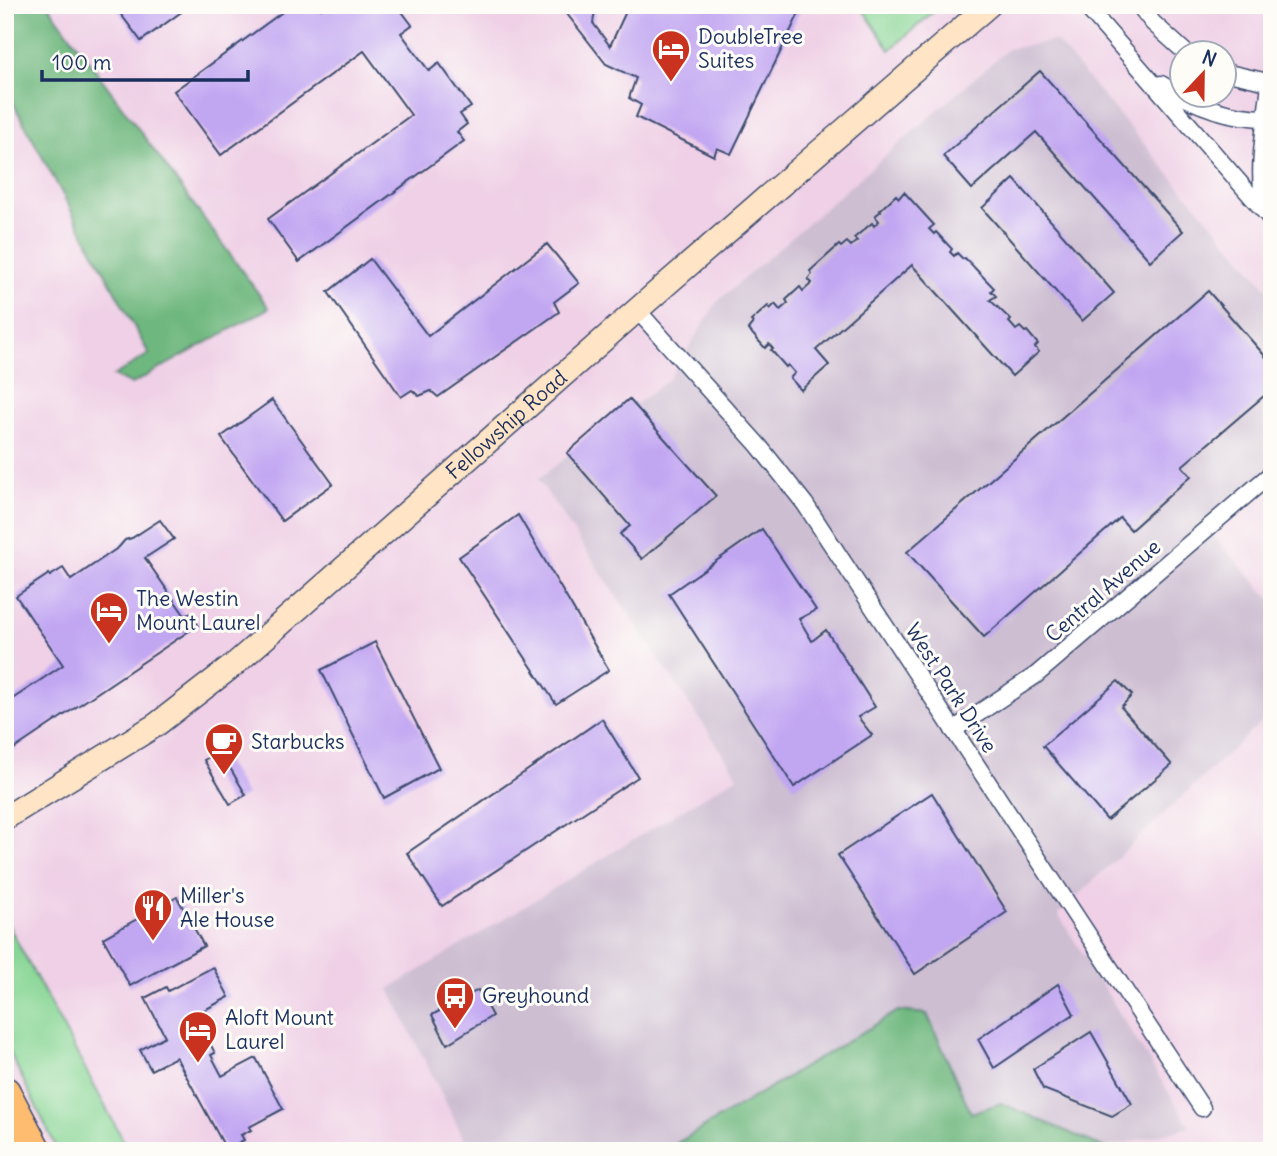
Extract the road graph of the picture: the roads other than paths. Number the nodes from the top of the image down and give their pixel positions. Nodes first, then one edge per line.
1 (989, 5) edge
2 (1085, 5) edge
3 (1139, 5) edge
4 (1170, 38) edge
5 (1144, 73) junction
6 (1238, 75) edge
7 (1271, 83) edge
8 (1269, 118) edge
9 (1272, 219) edge
10 (638, 311) junction
11 (1272, 473) edge
12 (953, 730) junction
13 (5, 818) edge
14 (5, 1092) edge
15 (1202, 1108) dead end
16 (36, 1151) edge

1 - 10 street, Fellowship Road
2 - 5 street
3 - 4 street
5 - 8 street
5 - 9 street
6 - 7 street
7 - 8 street
8 - 9 street
10 - 12 street, West Park Drive
10 - 13 street, Fellowship Road
11 - 12 street, Central Avenue
12 - 15 street, West Park Drive
14 - 16 highway

